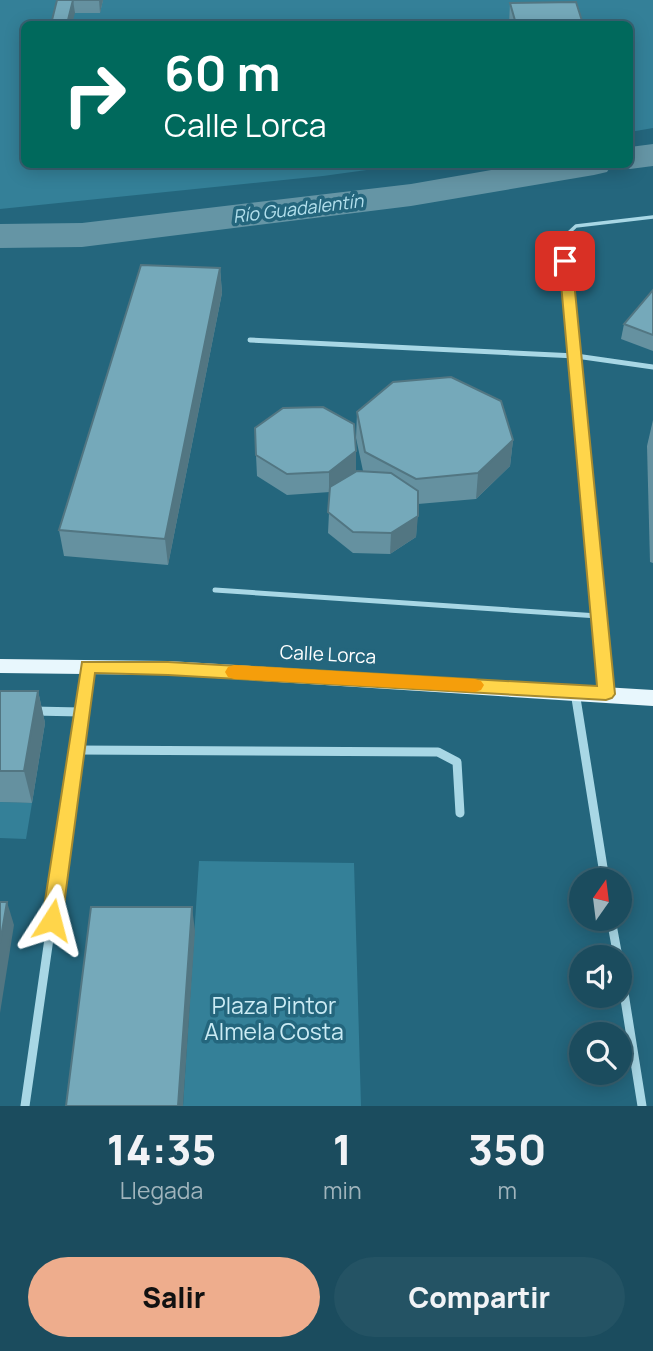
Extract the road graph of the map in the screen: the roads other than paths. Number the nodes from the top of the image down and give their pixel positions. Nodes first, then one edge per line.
1 (653, 217) edge
2 (250, 340) dead end
3 (576, 356) junction
4 (653, 367) edge
5 (215, 590) dead end
6 (598, 616) junction
7 (0, 666) edge
8 (88, 667) junction
9 (574, 691) junction
10 (606, 694) junction
11 (653, 698) edge
12 (27, 710) edge
13 (81, 712) junction
14 (76, 750) junction
15 (460, 813) dead end
16 (603, 868) edge
17 (626, 1008) edge
18 (25, 1106) edge
19 (642, 1106) edge

1 - 3 lane
2 - 3 lane
3 - 4 lane
3 - 6 lane
5 - 6 lane
6 - 10 lane
7 - 8 main road, Calle Lorca
8 - 9 main road, Calle Lorca
8 - 13 street
9 - 10 main road, Calle Lorca
9 - 16 street
10 - 11 main road, Calle Lorca
12 - 13 street
13 - 14 street
14 - 15 street
14 - 18 street
17 - 19 street

